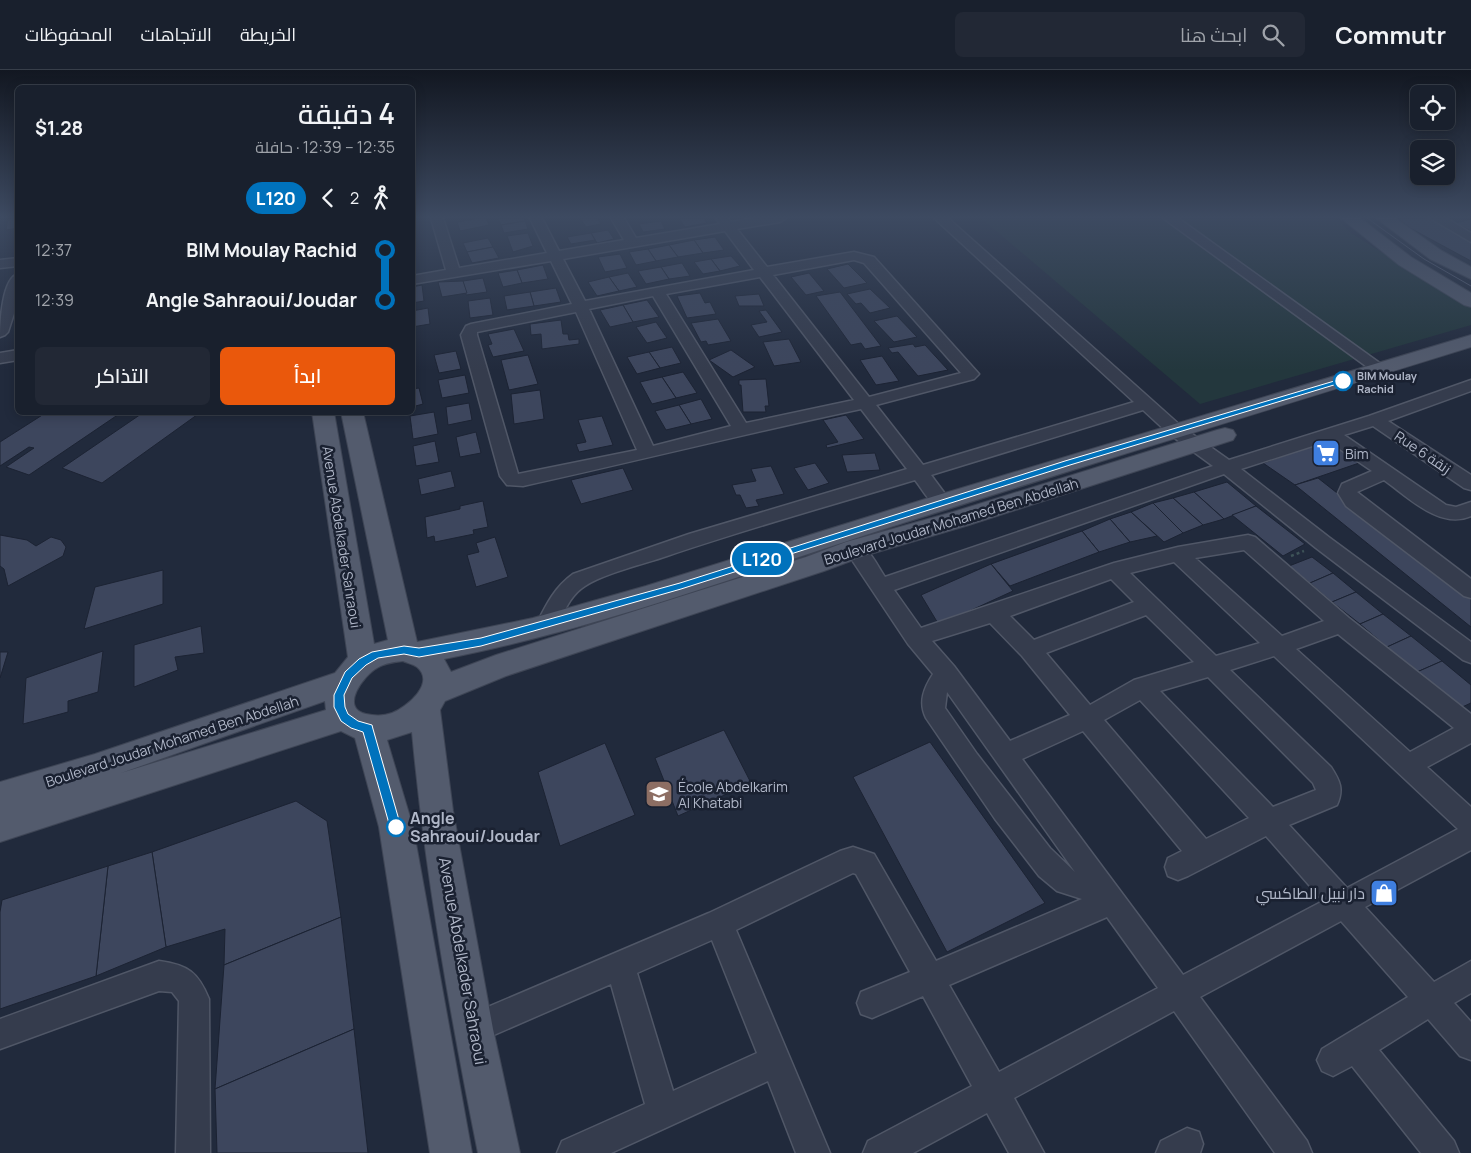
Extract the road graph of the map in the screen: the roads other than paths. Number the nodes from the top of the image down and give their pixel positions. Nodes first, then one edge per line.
1 (453, 269) edge
2 (480, 269) edge
3 (561, 269) edge
4 (761, 269) edge
5 (783, 269) edge
6 (875, 269) edge
7 (996, 269) edge
8 (1240, 269) edge
9 (1417, 269) edge
10 (764, 272) junction
11 (454, 273) junction
12 (415, 280) edge
13 (15, 287) edge
14 (657, 291) junction
15 (1471, 301) edge
16 (581, 307) junction
17 (0, 332) edge
18 (1471, 342) edge
19 (15, 355) edge
20 (0, 358) edge
21 (1471, 360) edge
22 (1380, 369) junction
23 (1467, 390) edge
24 (864, 403) junction
25 (1146, 404) junction
26 (322, 415) edge
27 (353, 415) edge
28 (1375, 420) junction
29 (741, 429) junction
30 (1332, 435) junction
31 (1184, 437) junction
32 (648, 453) junction
33 (1227, 467) junction
34 (920, 473) junction
35 (1384, 473) junction
36 (1471, 484) edge
37 (942, 502) junction
38 (1464, 511) edge
39 (855, 549) junction
40 (1178, 554) junction
41 (1114, 570) junction
42 (1466, 580) edge
43 (882, 586) junction
44 (1149, 605) junction
45 (994, 613) junction
46 (548, 623) junction
47 (1341, 624) junction
48 (916, 638) junction
49 (1280, 646) junction
50 (1030, 650) junction
51 (411, 651) junction
52 (1471, 654) edge
53 (1212, 666) junction
54 (353, 672) junction
55 (946, 673) junction
56 (1142, 687) junction
57 (430, 700) junction
58 (1087, 718) junction
59 (356, 723) junction
60 (1471, 729) edge
61 (1006, 756) junction
62 (1408, 765) junction
63 (0, 797) edge
64 (1269, 821) junction
65 (1471, 824) edge
66 (0, 826) edge
67 (1471, 836) edge
68 (1202, 855) junction
69 (1178, 867) dead end
70 (1105, 892) junction
71 (1344, 904) junction
72 (719, 923) junction
73 (620, 965) junction
74 (1471, 976) edge
75 (932, 980) junction
76 (1179, 993) junction
77 (1431, 1000) junction
78 (872, 1003) dead end
79 (473, 1030) junction
80 (0, 1034) edge
81 (1471, 1045) edge
82 (775, 1060) junction
83 (994, 1093) junction
84 (663, 1112) junction
85 (193, 1153) edge
86 (451, 1153) edge
87 (499, 1153) edge
88 (574, 1153) edge
89 (813, 1153) edge
90 (880, 1153) edge
91 (1026, 1153) edge
92 (1295, 1153) edge
93 (1442, 1153) edge

1 - 11 street
2 - 11 street
3 - 16 street
4 - 10 street
5 - 10 street
6 - 24 street
7 - 25 street
8 - 22 street
9 - 15 main road
10 - 14 street
10 - 24 street
11 - 12 street
13 - 17 street
14 - 16 street
14 - 29 street
16 - 32 street
16 - 32 street
18 - 22 main road, Boulevard Joudar Mohamed Ben Abdellah
19 - 20 street
21 - 31 main road, Boulevard Joudar Mohamed Ben Abdellah
22 - 31 main road, Boulevard Joudar Mohamed Ben Abdellah
23 - 28 street
24 - 29 street
24 - 34 street
25 - 31 street
25 - 34 street
26 - 54 main road, Avenue Abdelkader Sahraoui
27 - 51 main road
28 - 30 street
28 - 36 street, Rue 6 زنقة
29 - 32 street
30 - 33 street
30 - 35 street
31 - 33 street
31 - 37 main road, Boulevard Joudar Mohamed Ben Abdellah
31 - 39 main road, Boulevard Joudar Mohamed Ben Abdellah
33 - 43 street
33 - 52 street
34 - 37 street
34 - 46 street
35 - 38 street
35 - 42 street
37 - 46 main road, Boulevard Joudar Mohamed Ben Abdellah
39 - 43 street
39 - 57 main road, Boulevard Joudar Mohamed Ben Abdellah
40 - 41 street
40 - 47 street
40 - 49 street
41 - 44 street
41 - 45 street
43 - 48 street
44 - 50 street
44 - 53 street
45 - 48 street
45 - 50 street
46 - 51 main road, Boulevard Joudar Mohamed Ben Abdellah
47 - 49 street
47 - 60 street
48 - 55 street
49 - 53 street
49 - 62 street
50 - 58 street
51 - 54 main road
51 - 57 main road
53 - 56 street
53 - 64 street
54 - 59 main road
54 - 63 main road, Boulevard Joudar Mohamed Ben Abdellah
55 - 61 street
55 - 70 street
56 - 58 street
56 - 64 street
57 - 59 main road
57 - 79 main road, Avenue Abdelkader Sahraoui
58 - 61 street
58 - 68 street
59 - 66 main road, Boulevard Joudar Mohamed Ben Abdellah
59 - 86 main road
60 - 62 street
61 - 70 street
62 - 65 street
64 - 68 street
64 - 71 street
67 - 71 street
68 - 69 street
70 - 75 street
70 - 76 street
71 - 76 street
71 - 77 street
72 - 73 street
72 - 75 street
72 - 82 street
73 - 79 street
73 - 84 street
74 - 77 street
75 - 78 street
75 - 83 street
76 - 83 street
76 - 92 street
77 - 81 street
77 - 93 street
79 - 87 main road, Avenue Abdelkader Sahraoui
80 - 85 street
82 - 84 street
82 - 89 street
83 - 90 street
83 - 91 street
84 - 88 street

